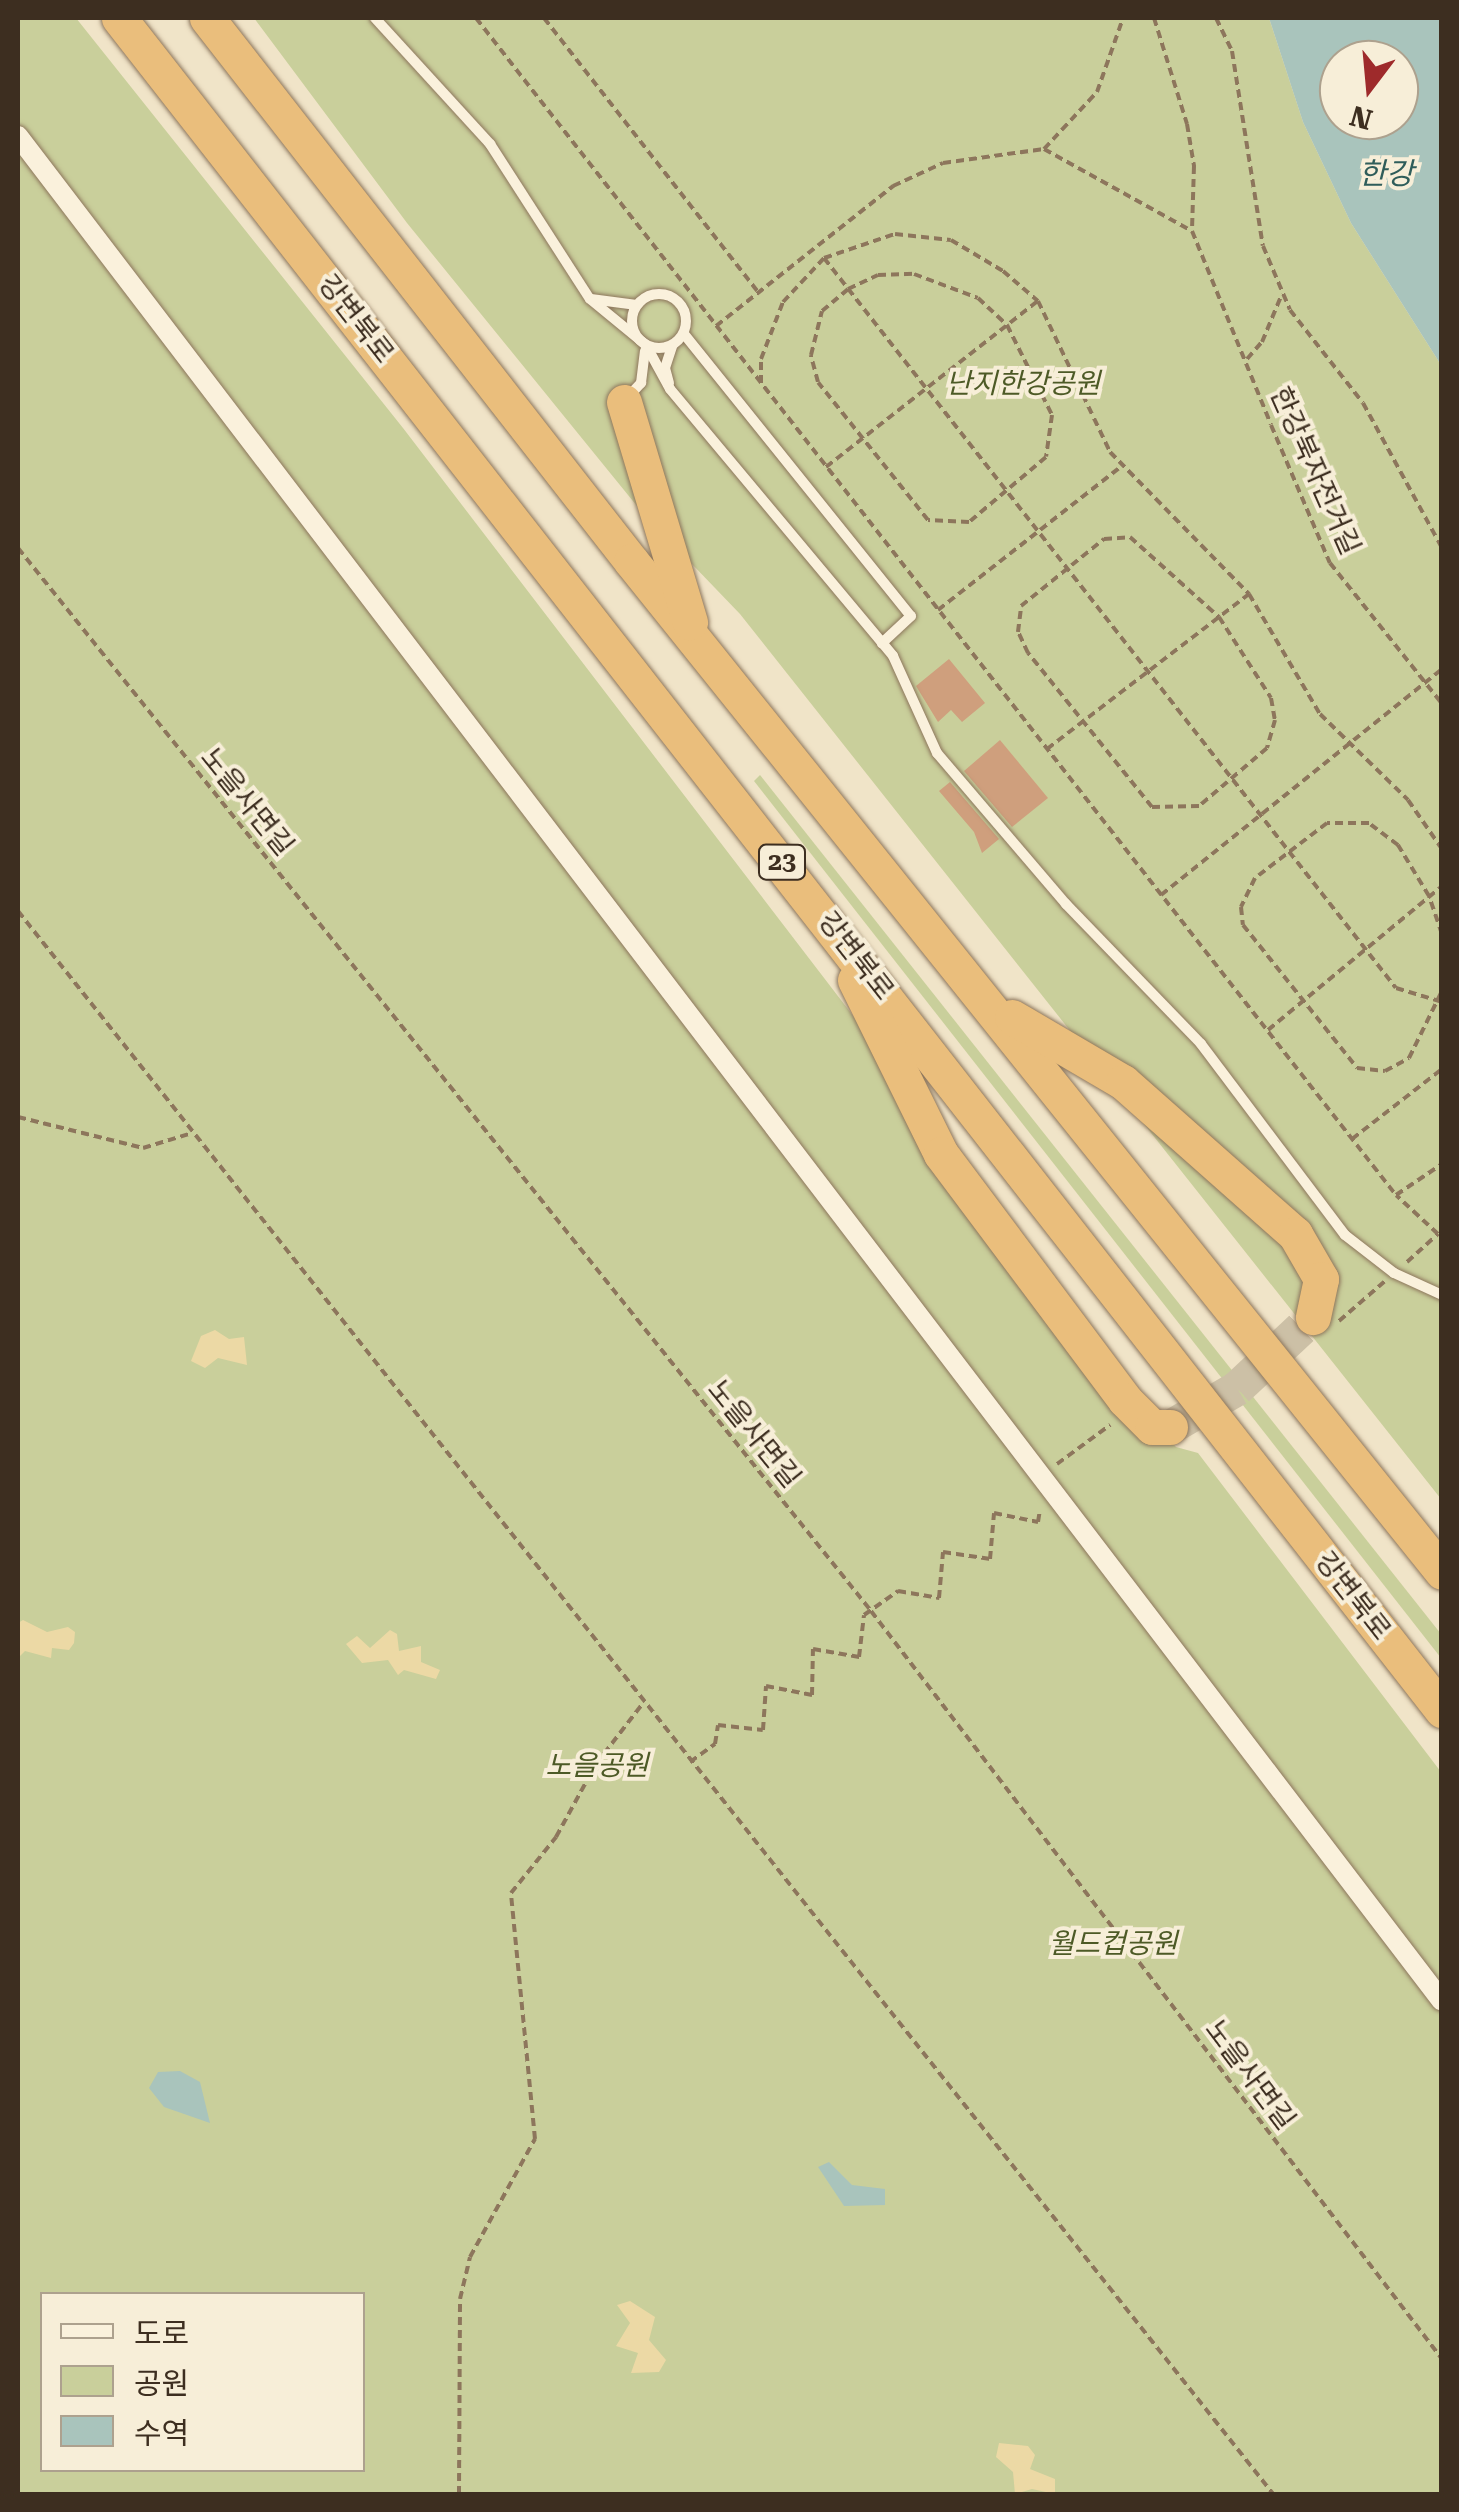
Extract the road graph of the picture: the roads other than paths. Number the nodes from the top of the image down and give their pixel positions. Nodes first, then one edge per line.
1 (119, 18) edge
2 (207, 18) edge
3 (375, 18) edge
4 (18, 136) edge
5 (590, 299) junction
6 (637, 304) junction
7 (684, 334) junction
8 (646, 345) junction
9 (672, 346) junction
10 (670, 389) junction
11 (624, 402) joint
12 (696, 642) junction
13 (882, 643) junction
14 (818, 908) junction
15 (992, 1005) junction
16 (1442, 1295) edge
17 (1324, 1321) road end
18 (1170, 1428) dead end
19 (1442, 1572) edge
20 (1442, 1710) edge
21 (1442, 2001) edge

1 - 14 highway, 강변북로 / 23
2 - 12 highway, 23
3 - 5 lane
4 - 21 street
5 - 6 lane
5 - 8 lane
6 - 7 lane
6 - 8 lane
7 - 9 lane
7 - 13 lane
8 - 9 lane
8 - 10 lane
8 - 11 lane
9 - 10 lane
10 - 13 lane
11 - 12 highway
12 - 15 highway, 23
13 - 16 lane
14 - 18 highway
14 - 20 highway, 강변북로 / 23
15 - 17 highway
15 - 19 highway, 23

